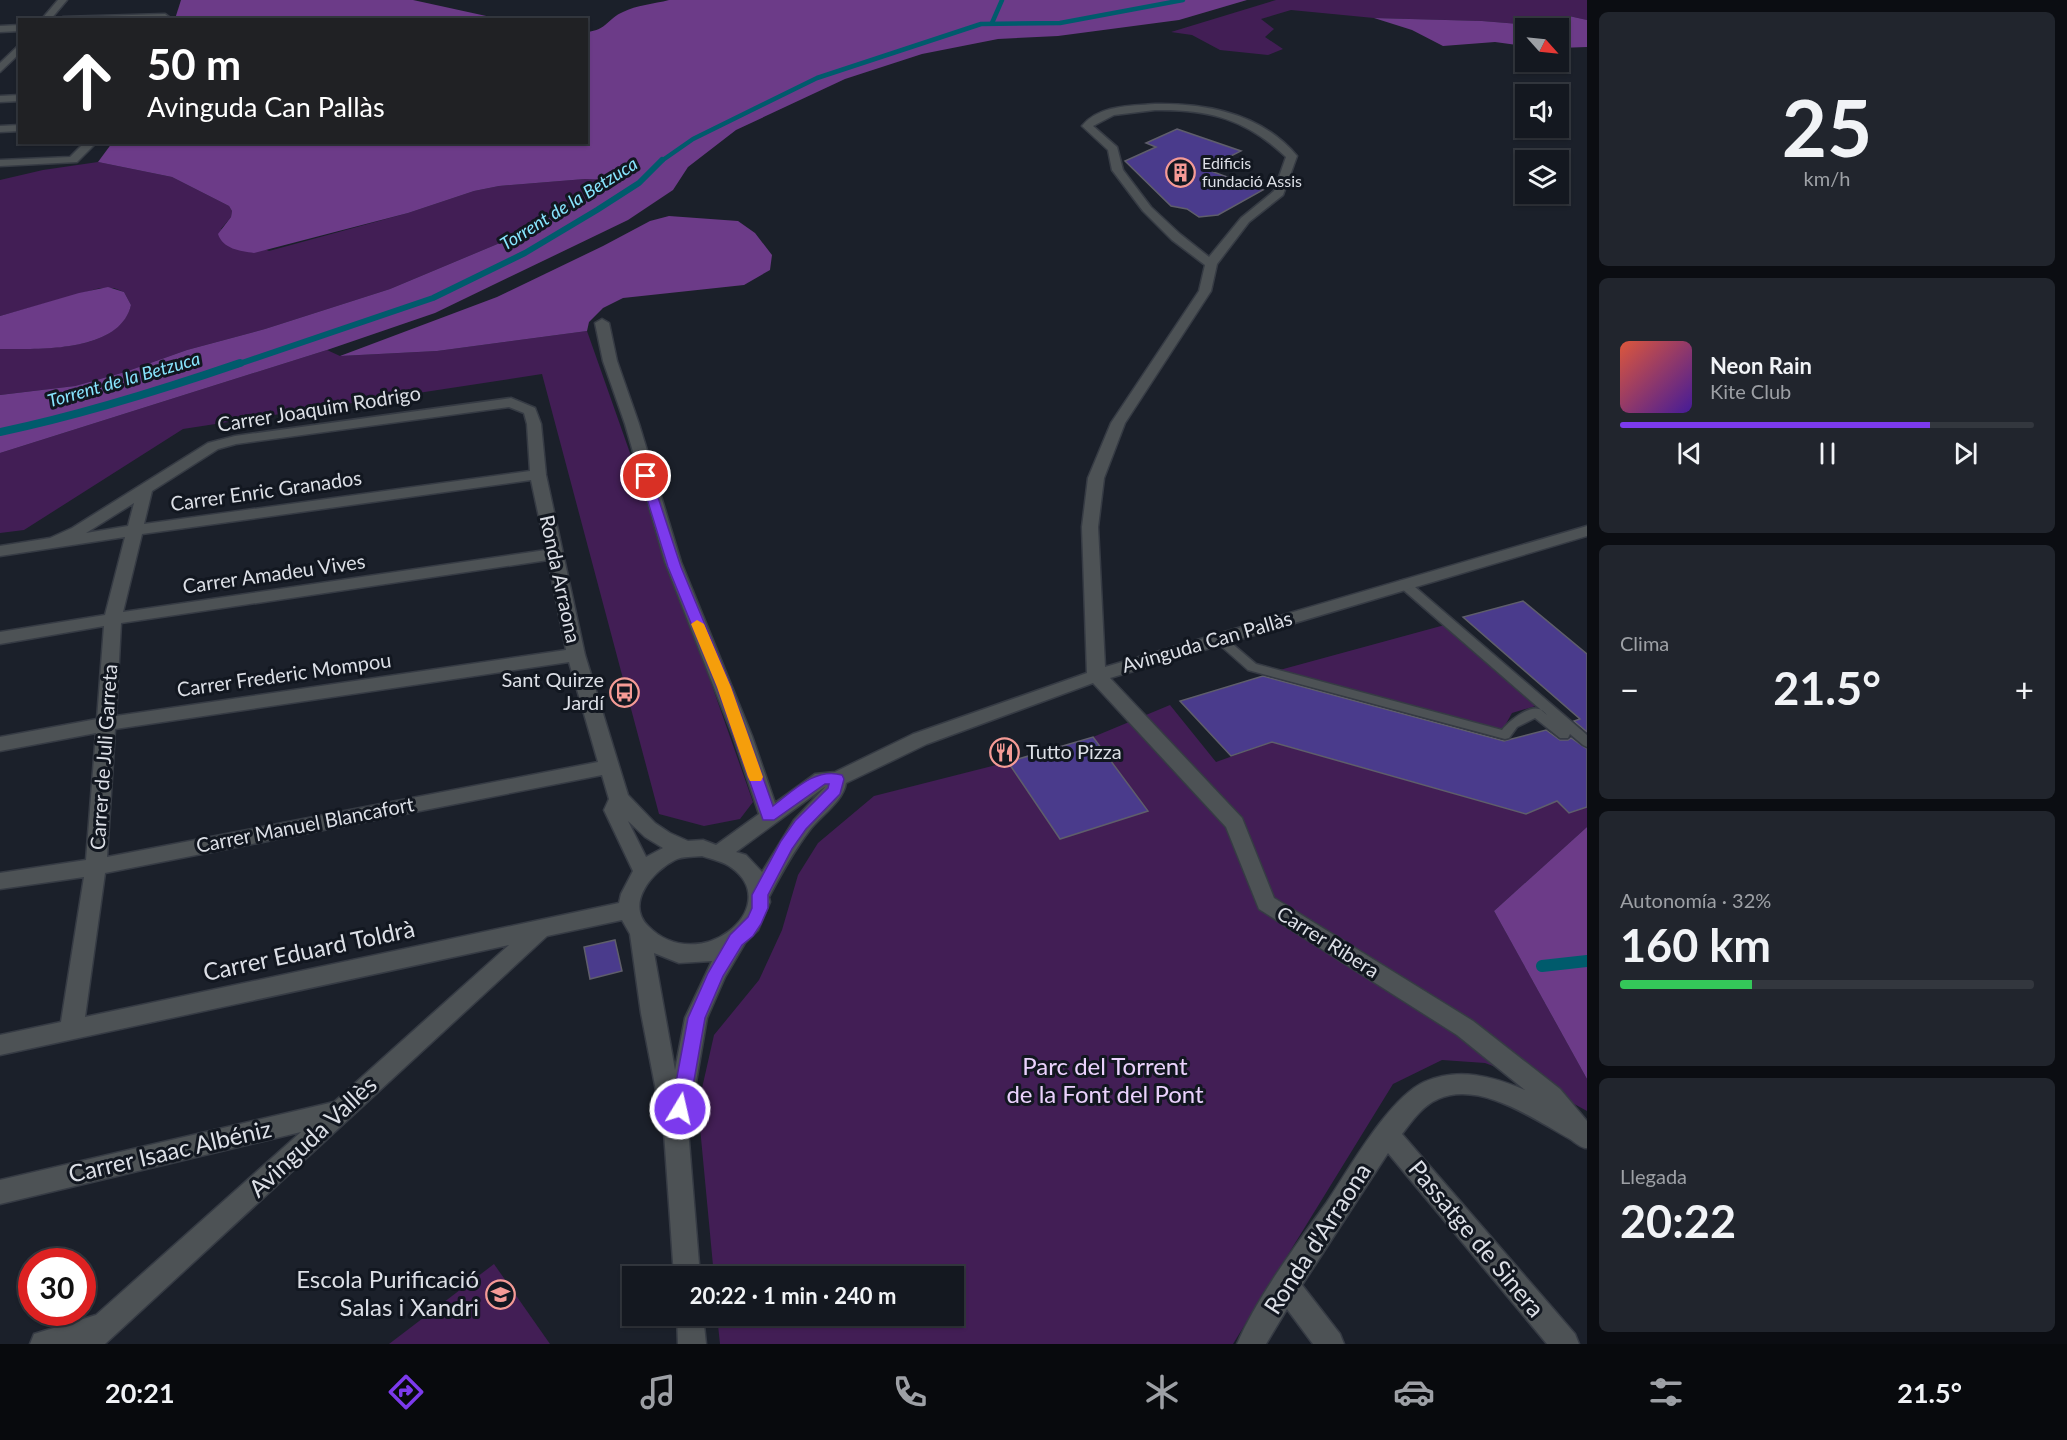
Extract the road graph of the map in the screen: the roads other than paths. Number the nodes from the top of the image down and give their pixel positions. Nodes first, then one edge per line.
1 (63, 0) edge
2 (165, 15) edge
3 (47, 18) edge
4 (104, 18) edge
5 (18, 28) edge
6 (0, 29) edge
7 (18, 51) edge
8 (3, 70) edge
9 (18, 98) edge
10 (0, 99) edge
11 (18, 128) edge
12 (0, 129) edge
13 (90, 144) edge
14 (0, 163) edge
15 (1211, 264) junction
16 (602, 323) dead end
17 (511, 402) joint
18 (538, 475) junction
19 (145, 488) junction
20 (135, 530) junction
21 (1587, 531) edge
22 (52, 543) junction
23 (0, 552) edge
24 (555, 554) junction
25 (1404, 585) junction
26 (113, 619) junction
27 (0, 638) edge
28 (1219, 639) junction
29 (576, 655) junction
30 (1096, 675) junction
31 (107, 724) junction
32 (1564, 735) dead end
33 (1587, 742) edge
34 (0, 744) edge
35 (609, 767) junction
36 (837, 779) junction
37 (619, 799) junction
38 (769, 816) junction
39 (686, 849) junction
40 (721, 852) junction
41 (96, 867) junction
42 (643, 871) junction
43 (0, 881) edge
44 (760, 895) junction
45 (629, 910) junction
46 (540, 930) junction
47 (640, 932) junction
48 (736, 940) junction
49 (72, 1028) junction
50 (0, 1045) edge
51 (340, 1111) junction
52 (676, 1132) junction
53 (1387, 1134) junction
54 (1586, 1138) edge
55 (0, 1192) edge
56 (686, 1266) edge
57 (1285, 1285) junction
58 (691, 1326) edge
59 (94, 1336) edge
60 (44, 1344) edge
61 (692, 1344) edge
62 (1251, 1344) edge
63 (1330, 1344) edge
64 (1565, 1344) edge

1 - 3 street
2 - 4 street
5 - 6 street
7 - 8 street
9 - 10 street
11 - 12 street
13 - 14 street
15 - 15 street
15 - 30 street
16 - 38 street
17 - 18 street, Ronda Arraona
17 - 19 street, Carrer Joaquim Rodrigo
18 - 20 street, Carrer Enric Granados
18 - 24 street, Ronda Arraona
19 - 20 street, Carrer de Juli Garreta
19 - 22 street, Carrer Joaquim Rodrigo
20 - 22 street, Carrer Enric Granados
20 - 26 street, Carrer de Juli Garreta
21 - 25 street, Avinguda Can Pallàs
22 - 23 street, Carrer Enric Granados
24 - 26 street, Carrer Amadeu Vives
24 - 29 street, Ronda Arraona
25 - 28 street, Avinguda Can Pallàs
25 - 33 lane
26 - 27 street, Carrer Amadeu Vives
26 - 31 street, Carrer de Juli Garreta
28 - 30 street, Avinguda Can Pallàs
28 - 32 lane
29 - 31 street, Carrer Frederic Mompou
29 - 35 street, Ronda Arraona
30 - 36 street, Avinguda Can Pallàs
30 - 54 street, Carrer Ribera
31 - 34 street, Carrer Frederic Mompou
31 - 41 street, Carrer de Juli Garreta
35 - 37 street, Ronda Arraona
35 - 41 street, Carrer Manuel Blancafort
36 - 38 street, Avinguda Can Pallàs
36 - 44 street
37 - 39 street, Ronda Arraona
37 - 42 street, Ronda Arraona
38 - 40 street, Avinguda Can Pallàs
39 - 40 street, Ronda Arraona
39 - 42 street, Ronda Arraona
40 - 44 street, Ronda Arraona
41 - 43 street, Carrer Manuel Blancafort
41 - 49 street, Carrer de Juli Garreta
42 - 45 street
44 - 48 street
45 - 46 street, Carrer Eduard Toldrà
45 - 47 street
46 - 49 street, Carrer Eduard Toldrà
46 - 51 street, Avinguda Vallès
47 - 48 street
47 - 52 street
48 - 52 street
49 - 50 street, Carrer Eduard Toldrà
51 - 55 street, Carrer Isaac Albéniz
51 - 59 street, Avinguda Vallès
52 - 56 street
53 - 54 street, Ronda d'Arraona
53 - 57 street, Ronda d'Arraona
53 - 64 street, Passatge de Sinera
57 - 62 street, Ronda d'Arraona
57 - 63 street
58 - 61 street
59 - 60 street

